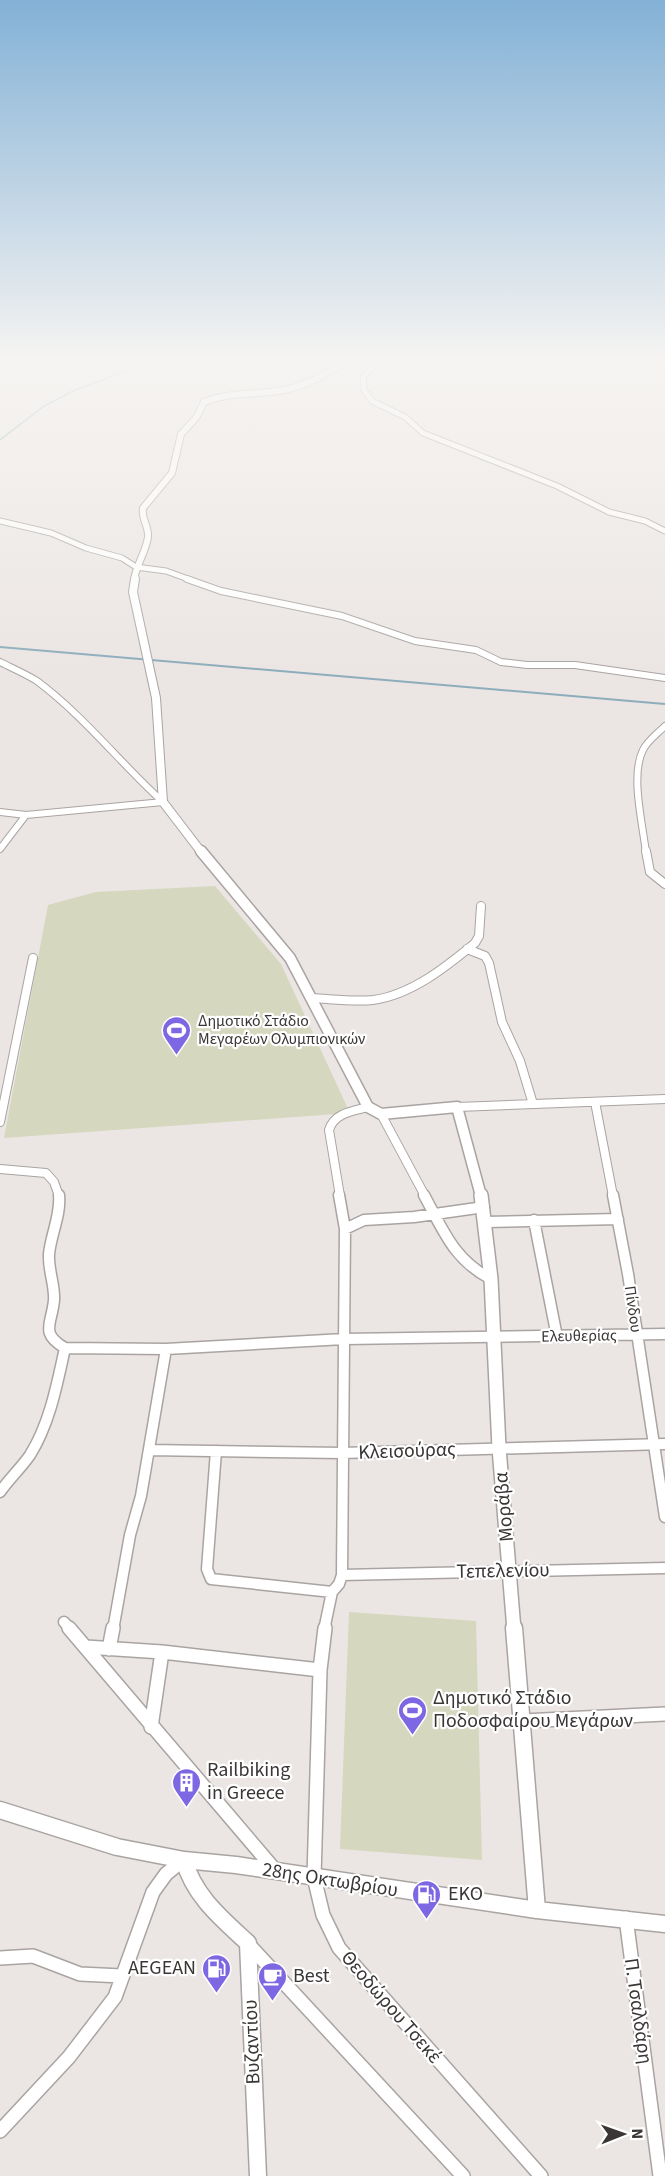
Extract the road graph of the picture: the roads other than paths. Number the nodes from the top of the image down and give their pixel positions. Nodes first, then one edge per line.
1 (174, 465) edge
2 (499, 465) edge
3 (0, 521) edge
4 (665, 531) edge
5 (136, 567) junction
6 (0, 662) edge
7 (665, 678) edge
8 (665, 726) edge
9 (163, 802) junction
10 (0, 812) edge
11 (26, 815) junction
12 (0, 849) edge
13 (665, 884) edge
14 (481, 906) dead end
15 (467, 950) junction
16 (33, 958) dead end
17 (312, 998) junction
18 (665, 1099) edge
19 (595, 1102) junction
20 (533, 1104) junction
21 (368, 1107) junction
22 (457, 1107) junction
23 (381, 1114) junction
24 (0, 1122) edge
25 (0, 1169) edge
26 (484, 1208) junction
27 (433, 1214) junction
28 (618, 1219) junction
29 (534, 1220) junction
30 (486, 1222) junction
31 (345, 1229) junction
32 (491, 1279) junction
33 (665, 1334) edge
34 (637, 1335) junction
35 (494, 1336) junction
36 (557, 1337) junction
37 (344, 1339) junction
38 (65, 1348) junction
39 (165, 1349) junction
40 (653, 1444) junction
41 (665, 1444) edge
42 (499, 1448) junction
43 (149, 1450) junction
44 (216, 1451) junction
45 (342, 1453) junction
46 (0, 1492) edge
47 (665, 1517) edge
48 (665, 1568) edge
49 (509, 1570) junction
50 (342, 1575) junction
51 (332, 1592) junction
52 (64, 1622) dead end
53 (86, 1647) junction
54 (109, 1648) junction
55 (162, 1652) junction
56 (320, 1670) junction
57 (665, 1714) edge
58 (523, 1721) junction
59 (151, 1727) junction
60 (0, 1810) edge
61 (184, 1860) junction
62 (276, 1872) junction
63 (314, 1878) junction
64 (537, 1910) junction
65 (626, 1918) junction
66 (665, 1924) edge
67 (248, 1943) junction
68 (0, 1958) edge
69 (122, 1976) junction
70 (0, 2131) edge
71 (258, 2176) edge
72 (463, 2176) edge
73 (541, 2176) edge
74 (660, 2176) edge

1 - 5 street
2 - 4 street
3 - 5 street
5 - 7 street
5 - 9 street
6 - 9 street
8 - 13 street
9 - 11 street
9 - 17 street
10 - 11 street
11 - 12 street
14 - 15 street
15 - 17 street
15 - 20 street
16 - 24 street
17 - 21 street
18 - 19 street
19 - 20 street
19 - 28 street, Πίνδου
20 - 22 street
21 - 23 street
21 - 31 street
22 - 23 street
22 - 26 street, Μοράβα
23 - 27 street
25 - 38 street
26 - 27 street
26 - 30 street, Μοράβα
27 - 31 street
27 - 32 street
28 - 29 street
28 - 34 street, Πίνδου
29 - 30 street
29 - 36 street
30 - 32 street, Μοράβα
31 - 37 street
32 - 35 street, Μοράβα
33 - 34 street, Ελευθερίας
34 - 36 street, Ελευθερίας
34 - 40 street, Πίνδου
35 - 36 street, Ελευθερίας
35 - 37 street, Ελευθερίας
35 - 42 street, Μοράβα
37 - 39 street, Ελευθερίας
37 - 45 street
38 - 39 street, Ελευθερίας
38 - 46 street
39 - 43 street
40 - 41 street, Κλεισούρας
40 - 42 street, Κλεισούρας
40 - 47 street, Πίνδου
42 - 45 street, Κλεισούρας
42 - 49 street, Μοράβα
43 - 44 street, Κλεισούρας
43 - 54 street
44 - 45 street, Κλεισούρας
44 - 51 street
45 - 50 street
48 - 49 street, Τεπελενίου
49 - 50 street, Τεπελενίου
49 - 58 street, Μοράβα
50 - 51 street, Θεοδώρου Τσεκέ
51 - 56 street, Θεοδώρου Τσεκέ
52 - 53 street
53 - 54 street
53 - 59 street
54 - 55 street
55 - 56 street
55 - 59 street
56 - 63 street, Θεοδώρου Τσεκέ
57 - 58 street
58 - 64 street, Μοράβα
59 - 62 street
60 - 61 street, 28ης Οκτωβρίου
61 - 62 street, 28ης Οκτωβρίου
61 - 67 street
61 - 69 street
62 - 63 street, 28ης Οκτωβρίου
63 - 64 street, 28ης Οκτωβρίου
63 - 73 street, Θεοδώρου Τσεκέ
64 - 65 street, 28ης Οκτωβρίου
65 - 66 street, 28ης Οκτωβρίου
65 - 74 street, Π. Τσαλδάρη
67 - 71 street, Βυζαντίου
67 - 72 street
68 - 69 street
69 - 70 street

